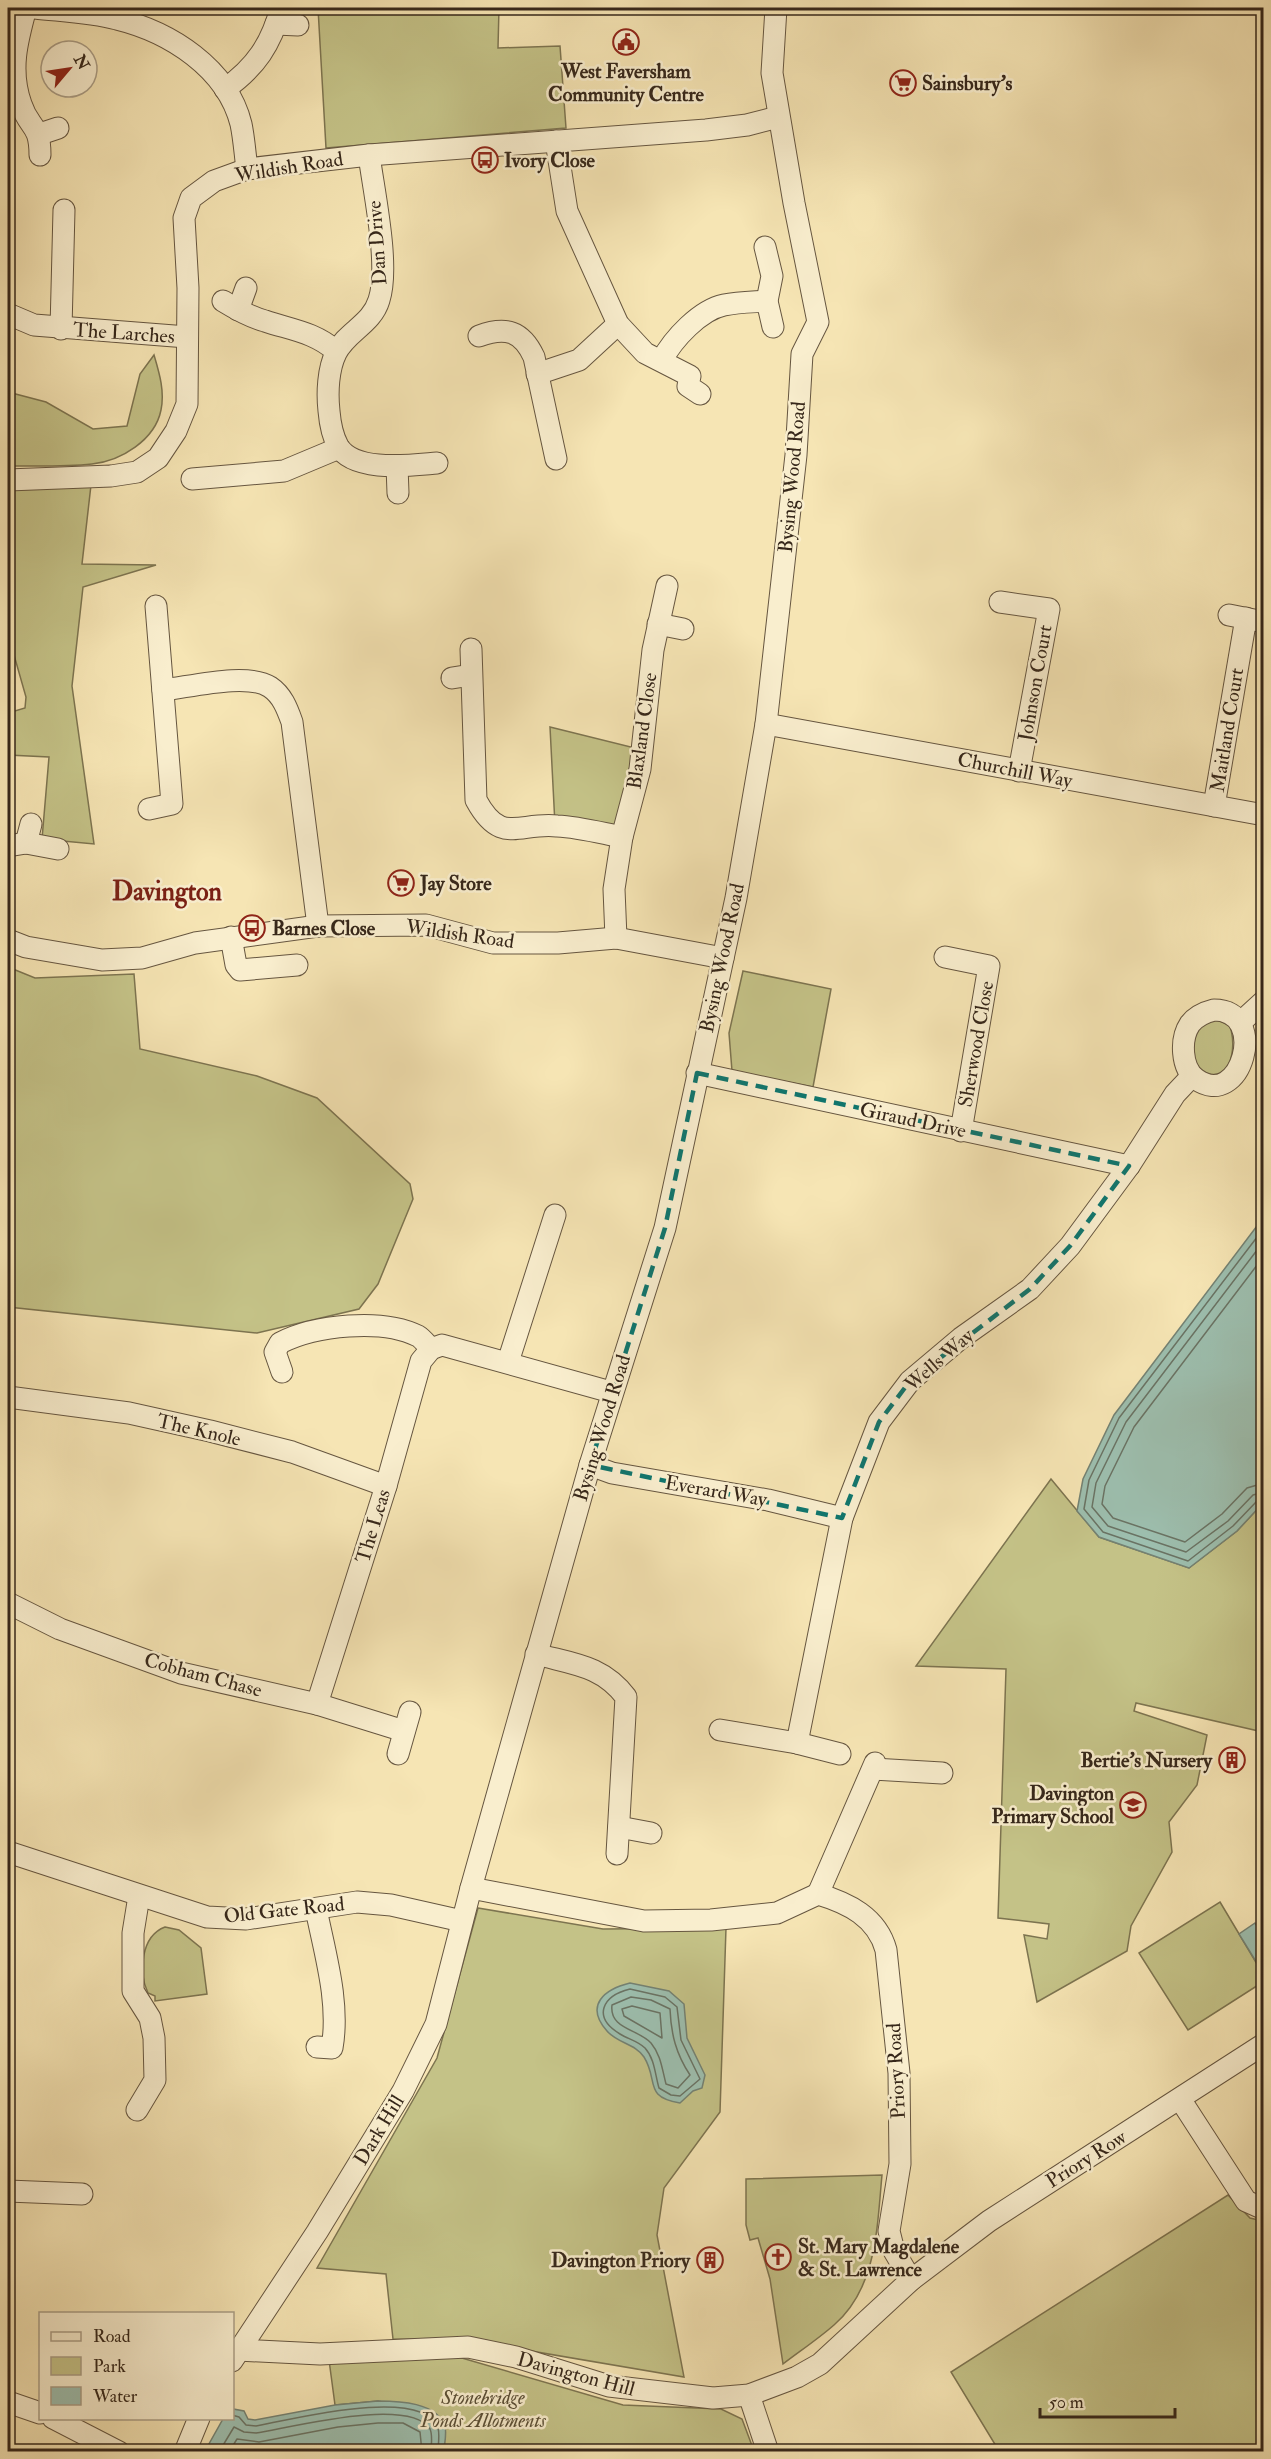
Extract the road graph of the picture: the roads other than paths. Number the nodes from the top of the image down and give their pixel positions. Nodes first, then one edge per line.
1 (26, 8) edge
2 (35, 8) edge
3 (776, 8) edge
4 (278, 16) edge
5 (298, 26) dead end
6 (225, 88) junction
7 (778, 117) junction
8 (46, 139) dead end
9 (556, 141) junction
10 (369, 155) junction
11 (247, 169) junction
12 (64, 210) dead end
13 (765, 247) dead end
14 (246, 288) dead end
15 (767, 301) junction
16 (8, 314) edge
17 (618, 324) junction
18 (773, 327) dead end
19 (61, 328) junction
20 (479, 336) dead end
21 (187, 337) junction
22 (336, 351) junction
23 (662, 360) junction
24 (537, 374) junction
25 (700, 394) dead end
26 (339, 448) junction
27 (557, 459) dead end
28 (437, 463) dead end
29 (397, 466) junction
30 (192, 479) dead end
31 (8, 480) edge
32 (398, 493) dead end
33 (667, 586) dead end
34 (1000, 602) dead end
35 (156, 606) dead end
36 (1246, 618) edge
37 (658, 624) junction
38 (683, 629) dead end
39 (471, 650) dead end
40 (163, 690) junction
41 (766, 724) junction
42 (1019, 771) junction
43 (1215, 806) junction
44 (149, 809) dead end
45 (1263, 815) edge
46 (622, 837) junction
47 (22, 838) edge
48 (58, 849) dead end
49 (318, 926) junction
50 (231, 937) junction
51 (615, 938) junction
52 (8, 940) edge
53 (945, 957) dead end
54 (723, 958) junction
55 (297, 965) dead end
56 (1263, 1001) edge
57 (1241, 1022) junction
58 (698, 1073) junction
59 (1192, 1076) junction
60 (961, 1131) junction
61 (1129, 1166) junction
62 (555, 1215) dead end
63 (431, 1349) junction
64 (508, 1362) junction
65 (282, 1372) dead end
66 (611, 1392) junction
67 (8, 1397) edge
68 (590, 1465) junction
69 (386, 1486) junction
70 (842, 1518) junction
71 (8, 1603) edge
72 (536, 1654) junction
73 (317, 1704) junction
74 (720, 1730) dead end
75 (797, 1743) junction
76 (398, 1754) dead end
77 (840, 1754) dead end
78 (942, 1773) dead end
79 (619, 1827) junction
80 (651, 1833) dead end
81 (8, 1852) edge
82 (617, 1854) dead end
83 (471, 1888) junction
84 (818, 1894) junction
85 (139, 1896) junction
86 (316, 1909) junction
87 (462, 1921) junction
88 (1263, 2044) edge
89 (317, 2047) dead end
90 (1180, 2099) junction
91 (137, 2109) dead end
92 (8, 2191) edge
93 (82, 2194) dead end
94 (1263, 2209) edge
95 (911, 2280) junction
96 (235, 2355) edge
97 (749, 2395) junction
98 (8, 2402) edge
99 (39, 2413) edge
100 (57, 2420) edge
101 (198, 2420) edge
102 (119, 2451) edge
103 (185, 2451) edge
104 (768, 2451) edge

1 - 8 street
2 - 6 street
3 - 7 street, Bysing Wood Road
4 - 5 street
4 - 6 street
6 - 11 street
7 - 9 street, Wildish Road
7 - 41 street, Bysing Wood Road
9 - 10 street, Wildish Road
9 - 17 street
10 - 11 street, Wildish Road
10 - 22 street, Dan Drive
11 - 21 street, Wildish Road
12 - 19 street, The Larches
13 - 15 street
14 - 22 street
15 - 18 street
15 - 23 street
16 - 19 street, The Larches
17 - 23 street
17 - 24 street
19 - 21 street, The Larches
20 - 24 street
21 - 31 street, Wildish Road
22 - 26 street
23 - 25 street
24 - 27 street
26 - 29 street
26 - 30 street
28 - 29 street
29 - 32 street
33 - 37 street, Blaxland Close
34 - 42 street, Johnson Court
35 - 40 street
36 - 43 street, Maitland Court
37 - 38 street
37 - 46 street, Blaxland Close
39 - 46 street
40 - 44 street
40 - 49 street
41 - 42 street, Churchill Way
41 - 54 street, Bysing Wood Road
42 - 43 street, Churchill Way
43 - 45 street, Churchill Way
46 - 51 street, Blaxland Close
47 - 48 street
49 - 50 street, Wildish Road
49 - 51 street, Wildish Road
50 - 52 street, Wildish Road
50 - 55 street
51 - 54 street, Wildish Road
53 - 60 street, Sherwood Close
54 - 58 street, Bysing Wood Road
56 - 57 street
57 - 59 street
57 - 59 street
58 - 60 street, Giraud Drive
58 - 66 street, Bysing Wood Road
59 - 61 street, Wells Way
60 - 61 street, Giraud Drive
61 - 70 street, Wells Way
62 - 64 street
63 - 64 street
63 - 65 street
63 - 69 street, The Leas
64 - 66 street
66 - 68 street, Bysing Wood Road
67 - 69 street, The Knole
68 - 70 street, Everard Way
68 - 72 street, Bysing Wood Road
69 - 73 street, The Leas
70 - 75 street, Wells Way
71 - 73 street, Cobham Chase
72 - 79 street
72 - 83 street, Bysing Wood Road
73 - 76 street, Cobham Chase
74 - 75 street
75 - 77 street
78 - 84 street
79 - 80 street
79 - 82 street
81 - 85 street, Old Gate Road
83 - 84 street
83 - 87 street, Dark Hill
84 - 95 street, Priory Road
85 - 86 street, Old Gate Road
85 - 91 street
86 - 87 street, Old Gate Road
86 - 89 street
87 - 96 street, Dark Hill
88 - 90 street, Priory Row
90 - 94 street
90 - 95 street, Priory Row
92 - 93 street
95 - 97 street, Davington Hill
96 - 97 street, Davington Hill
97 - 104 street
98 - 99 street
100 - 102 street
101 - 103 street

